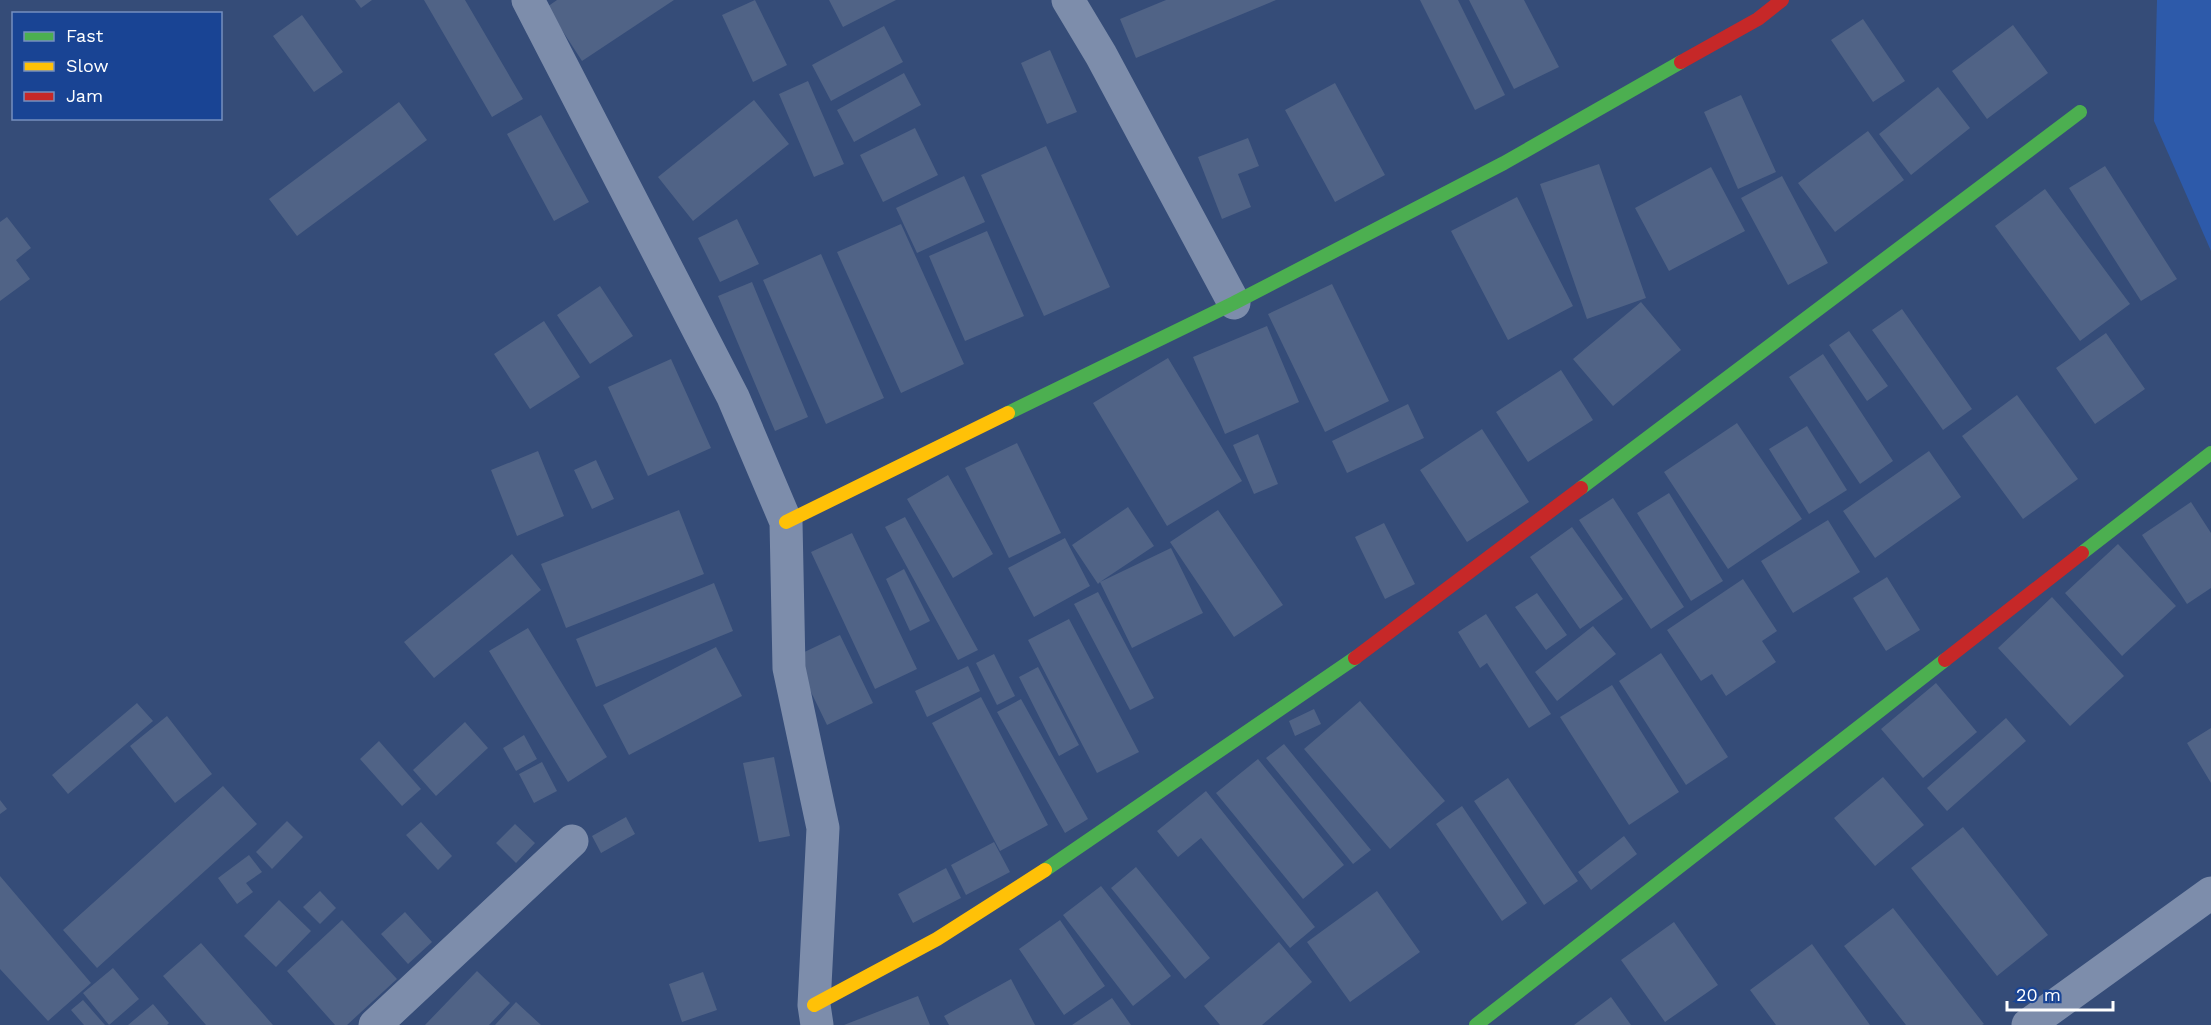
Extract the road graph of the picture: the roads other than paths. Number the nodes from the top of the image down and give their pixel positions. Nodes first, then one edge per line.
1 (528, 0) edge
2 (1068, 0) edge
3 (1782, 0) edge
4 (2080, 112) dead end
5 (1234, 303) junction
6 (2211, 453) edge
7 (786, 522) junction
8 (572, 840) dead end
9 (2211, 893) edge
10 (815, 1015) edge
11 (375, 1025) edge
12 (1476, 1025) edge
13 (2028, 1025) edge

1 - 7 street
2 - 5 street
3 - 5 street
4 - 10 street
5 - 7 street
6 - 12 street
7 - 10 street
8 - 11 street
9 - 13 street

